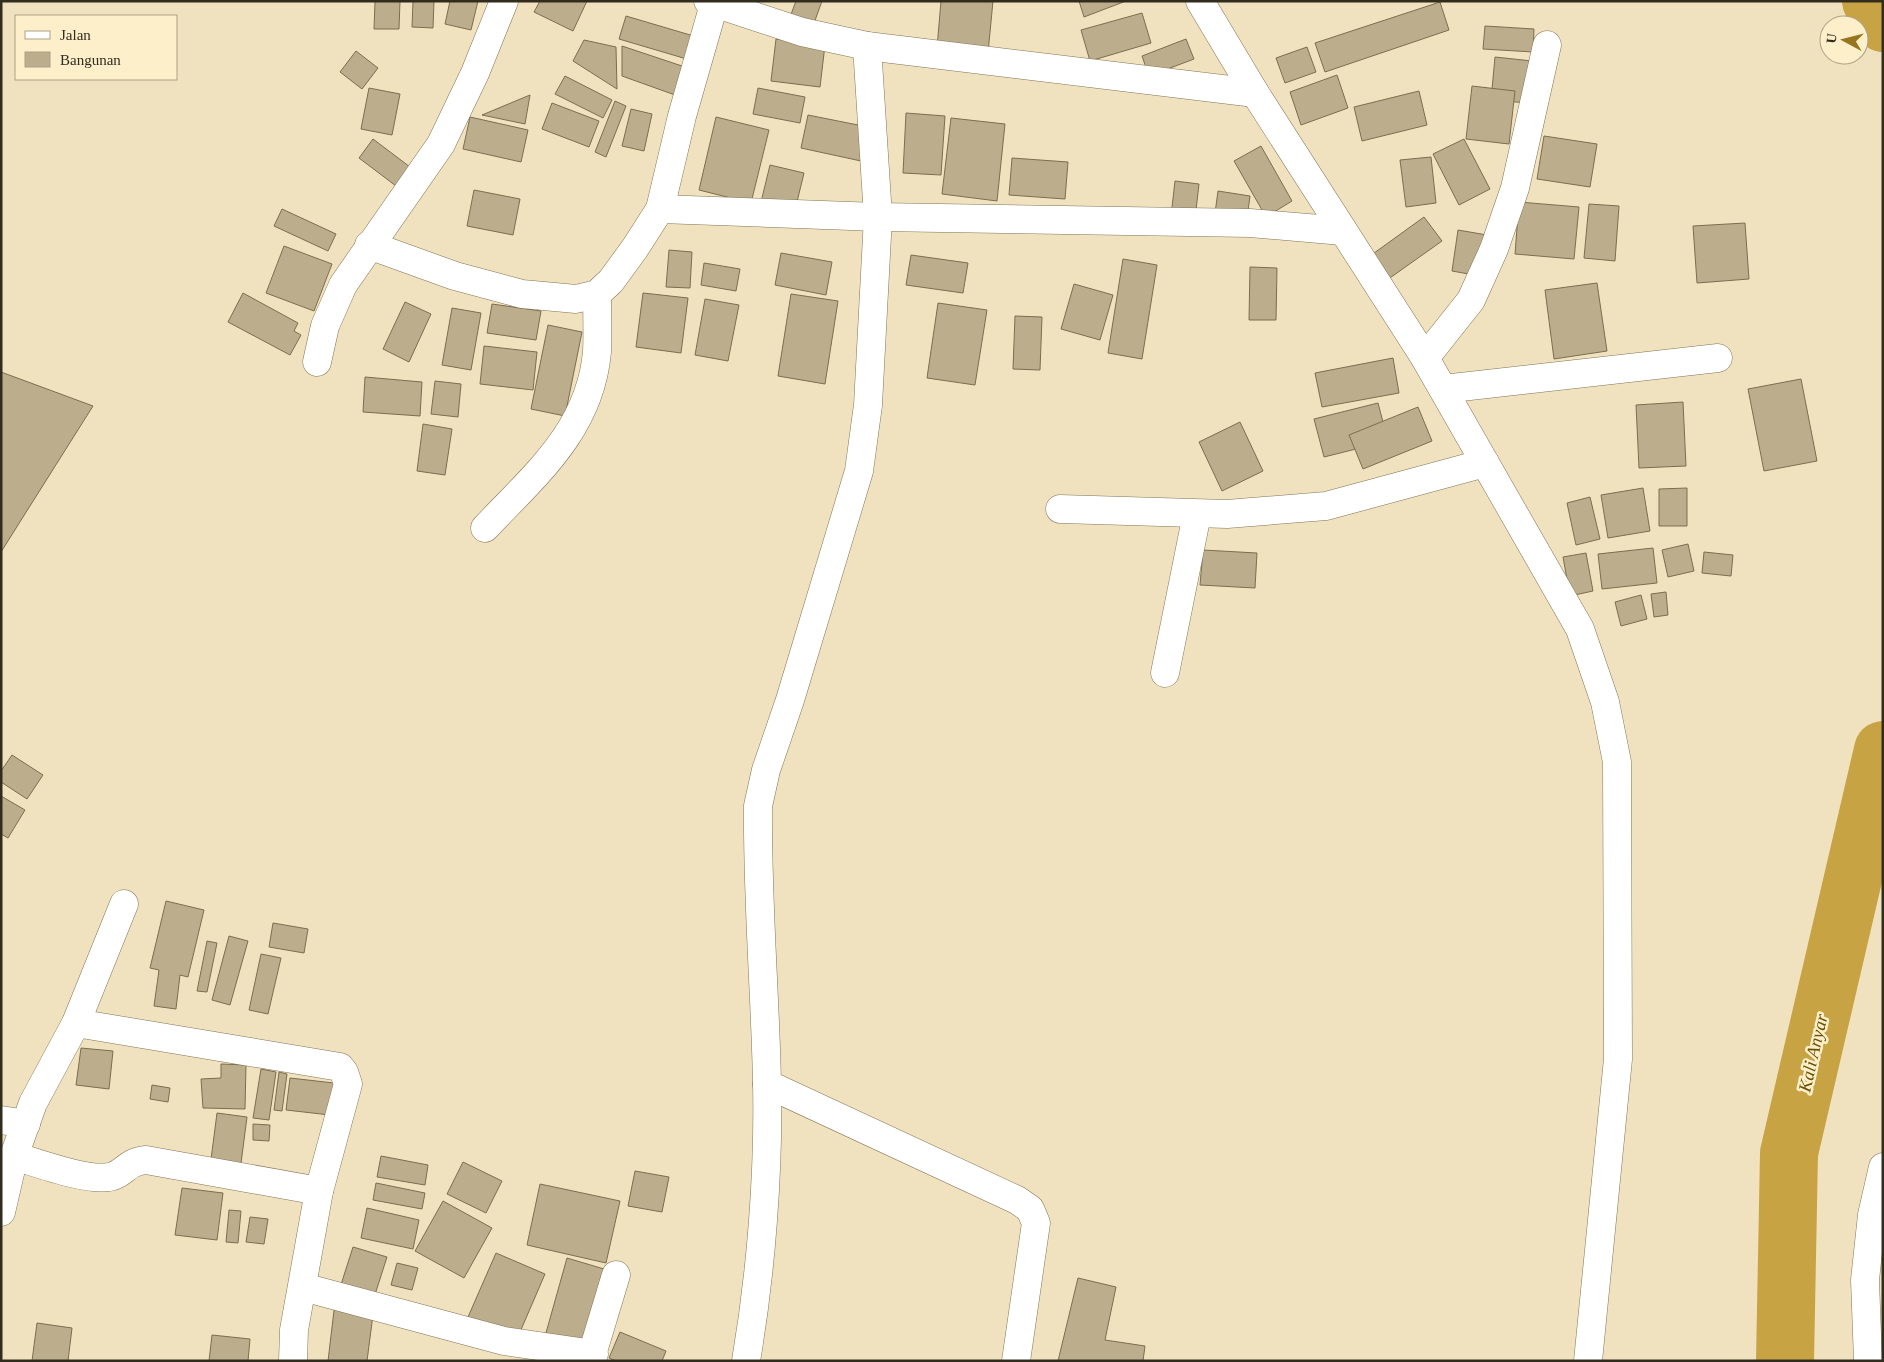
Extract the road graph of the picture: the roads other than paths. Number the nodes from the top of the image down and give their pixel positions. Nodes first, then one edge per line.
1 (504, 1) edge
2 (1200, 1) edge
3 (712, 2) edge
4 (867, 46) junction
5 (1547, 46) dead end
6 (1255, 93) junction
7 (660, 209) junction
8 (878, 217) junction
9 (1343, 232) junction
10 (369, 245) junction
11 (597, 294) junction
12 (1425, 358) junction
13 (1718, 358) dead end
14 (317, 362) dead end
15 (1443, 389) junction
16 (1486, 463) junction
17 (1060, 509) dead end
18 (1197, 514) junction
19 (485, 528) dead end
20 (1165, 673) dead end
21 (124, 904) dead end
22 (76, 1023) junction
23 (767, 1084) junction
24 (14, 1122) edge
25 (14, 1156) junction
26 (1883, 1167) edge
27 (319, 1191) junction
28 (1, 1212) edge
29 (616, 1275) dead end
30 (303, 1288) junction
31 (592, 1357) edge
32 (293, 1361) edge
33 (746, 1361) edge
34 (1016, 1361) edge
35 (1588, 1361) edge
36 (1868, 1361) edge

1 - 10 street
2 - 6 street
3 - 4 street
3 - 7 street
4 - 6 street
4 - 8 street
5 - 12 street
6 - 9 street
7 - 8 street
7 - 11 street
8 - 9 street
8 - 23 street
9 - 12 street
10 - 11 street
10 - 14 street
11 - 19 street
12 - 15 street
13 - 15 street
15 - 16 street
16 - 18 street
16 - 35 street
17 - 18 street
18 - 20 street
21 - 22 street
22 - 24 street
22 - 27 street
23 - 33 street
23 - 34 street
24 - 25 street
25 - 27 street
25 - 28 street
26 - 36 street
27 - 30 street
29 - 31 street
30 - 31 street
30 - 32 street

